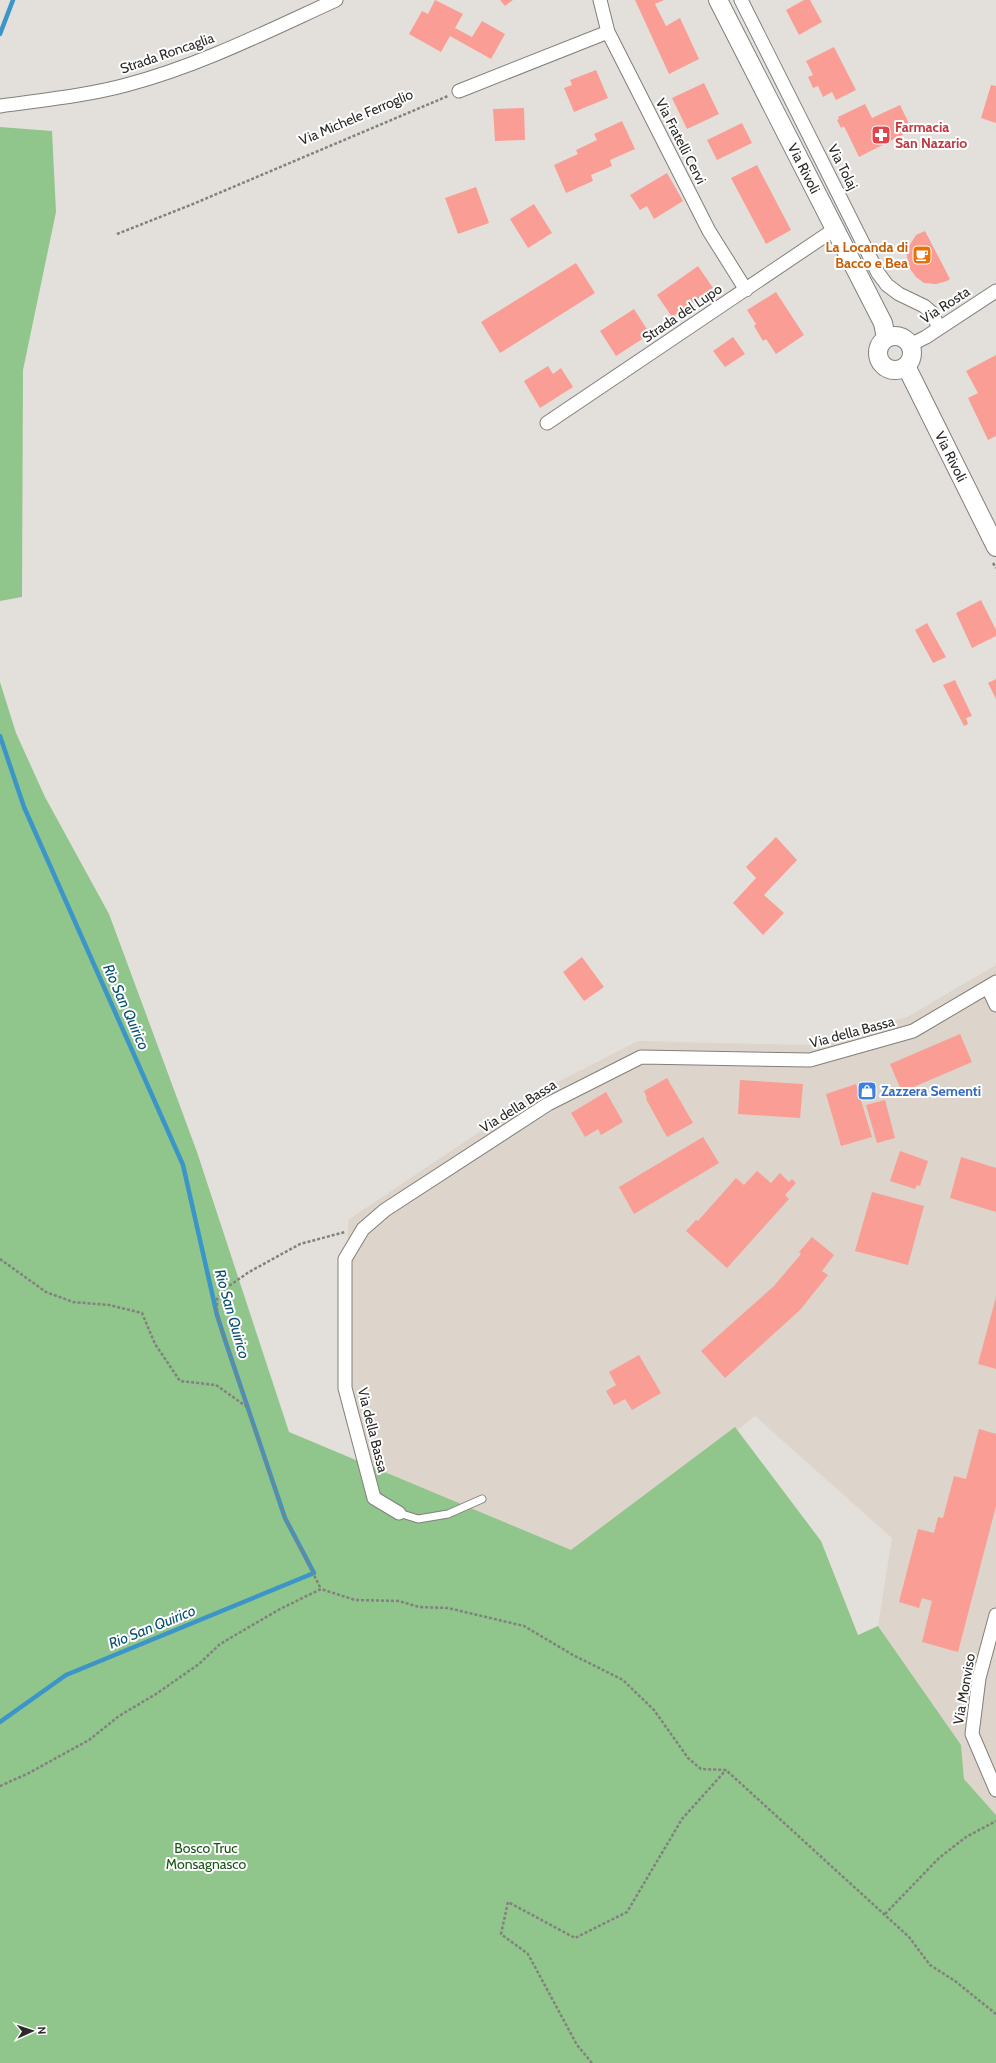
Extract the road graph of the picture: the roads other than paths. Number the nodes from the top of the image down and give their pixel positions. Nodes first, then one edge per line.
1 (336, 0) edge
2 (600, 0) edge
3 (718, 0) edge
4 (741, 0) edge
5 (608, 32) junction
6 (459, 91) road end
7 (0, 106) edge
8 (835, 229) junction
9 (746, 290) junction
10 (996, 291) edge
11 (938, 328) junction
12 (886, 338) junction
13 (910, 345) junction
14 (906, 366) junction
15 (547, 423) dead end
16 (996, 548) edge
17 (992, 985) edge
18 (996, 1005) edge
19 (482, 1499) dead end
20 (399, 1513) joint
21 (996, 1615) edge
22 (996, 1790) edge

1 - 7 street, Strada Roncaglia
2 - 5 street, Via Fratelli Cervi
3 - 8 street, Via Rivoli
4 - 11 street, Via Tolaj
5 - 6 street
5 - 9 street, Via Fratelli Cervi
8 - 9 street, Strada del Lupo
8 - 12 street, Via Rivoli
9 - 15 street, Strada del Lupo
10 - 11 street, Via Rosta
11 - 13 street, Via Rosta
12 - 13 street
12 - 14 street
13 - 14 street
14 - 16 street, Via Rivoli
17 - 18 street
17 - 20 street, Via della Bassa
19 - 20 lane
21 - 22 street, Via Monviso

